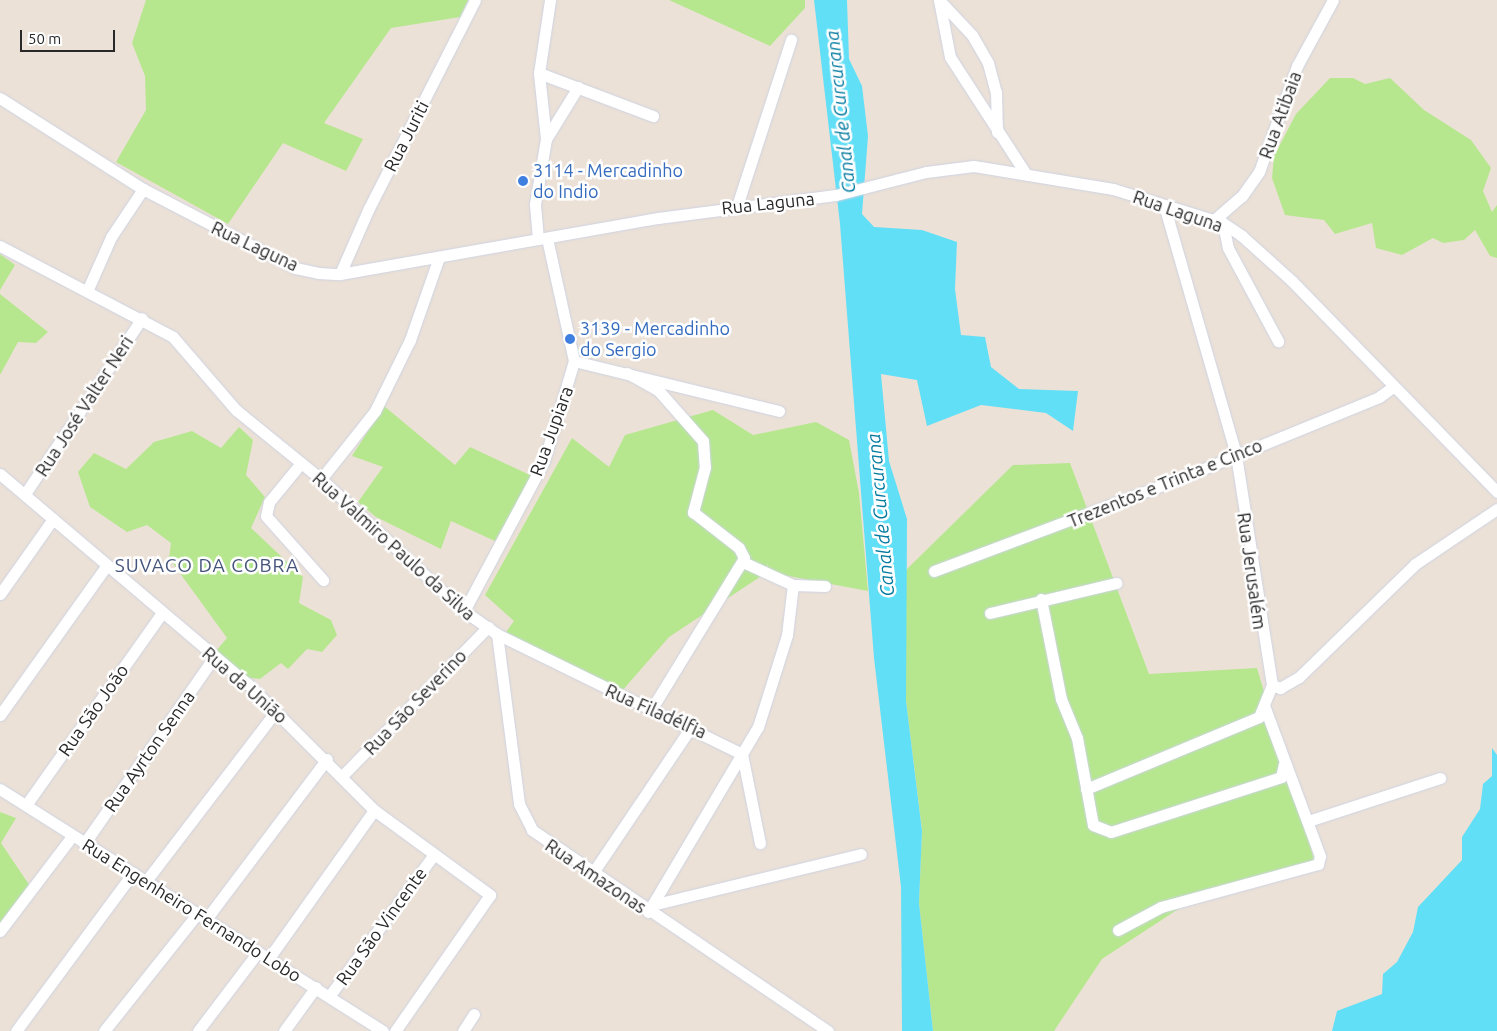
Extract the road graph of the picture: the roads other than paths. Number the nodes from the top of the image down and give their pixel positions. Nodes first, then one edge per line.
1 (475, 0) edge
2 (550, 0) edge
3 (939, 0) edge
4 (1333, 0) edge
5 (791, 40) dead end
6 (539, 73) junction
7 (578, 87) junction
8 (0, 98) edge
9 (653, 116) dead end
10 (997, 132) junction
11 (546, 139) junction
12 (1026, 174) junction
13 (142, 189) junction
14 (1164, 205) junction
15 (737, 206) junction
16 (1218, 222) junction
17 (542, 238) junction
18 (0, 246) edge
19 (439, 256) junction
20 (340, 274) junction
21 (88, 289) junction
22 (142, 318) junction
23 (1278, 341) dead end
24 (574, 361) junction
25 (627, 373) junction
26 (1393, 387) junction
27 (779, 411) dead end
28 (1236, 455) junction
29 (301, 463) junction
30 (0, 474) edge
31 (321, 479) junction
32 (1497, 492) edge
33 (25, 494) junction
34 (1497, 509) edge
35 (53, 519) junction
36 (743, 562) junction
37 (107, 565) junction
38 (934, 571) dead end
39 (322, 580) dead end
40 (1116, 583) dead end
41 (794, 586) junction
42 (825, 586) dead end
43 (0, 594) edge
44 (1041, 599) junction
45 (464, 611) junction
46 (990, 613) dead end
47 (161, 614) junction
48 (492, 630) junction
49 (214, 657) junction
50 (1272, 685) junction
51 (1265, 708) junction
52 (651, 710) junction
53 (276, 711) junction
54 (0, 715) edge
55 (691, 727) junction
56 (742, 754) junction
57 (327, 759) junction
58 (1284, 764) junction
59 (342, 776) junction
60 (1440, 778) dead end
61 (0, 789) edge
62 (1086, 789) junction
63 (26, 805) junction
64 (374, 810) junction
65 (1308, 821) junction
66 (72, 836) junction
67 (84, 844) junction
68 (760, 844) dead end
69 (861, 854) dead end
70 (433, 856) junction
71 (594, 871) junction
72 (133, 873) junction
73 (146, 881) junction
74 (650, 908) junction
75 (202, 916) junction
76 (1118, 930) dead end
77 (0, 931) edge
78 (258, 952) junction
79 (269, 958) junction
80 (316, 987) junction
81 (330, 995) junction
82 (474, 1014) dead end
83 (380, 1030) edge
84 (16, 1031) edge
85 (104, 1031) edge
86 (198, 1031) edge
87 (284, 1031) edge
88 (396, 1031) edge
89 (463, 1031) edge
90 (828, 1031) edge

1 - 20 street, Rua Juriti
2 - 6 street, Rua Jupiara
3 - 10 street
3 - 10 street
4 - 16 street, Rua Atibaia
5 - 15 street
6 - 7 street
6 - 11 street, Rua Jupiara
7 - 9 street
7 - 11 street, Rua Jupiara
8 - 13 street, Rua Laguna
10 - 12 street
11 - 17 street, Rua Jupiara
12 - 14 street, Rua Laguna
12 - 15 street, Rua Laguna
13 - 20 street, Rua Laguna
13 - 21 street
14 - 16 street, Rua Laguna
14 - 28 street, Rua Jerusalém
15 - 17 street, Rua Laguna
16 - 23 street
16 - 26 street, Rua Laguna
17 - 19 street, Rua Laguna
17 - 24 street, Rua Jupiara
18 - 21 street, Rua Valmiro Paulo da Silva
19 - 20 street, Rua Laguna
19 - 31 street
21 - 22 street, Rua Valmiro Paulo da Silva
22 - 29 street, Rua Valmiro Paulo da Silva
22 - 33 street, Rua José Valter Neri
24 - 25 street
24 - 45 street, Rua Jupiara
25 - 27 street
25 - 36 street
26 - 28 street, Trezentos e Trinta e Cinco
26 - 32 street, Rua Laguna
28 - 38 street, Trezentos e Trinta e Cinco
28 - 50 street, Rua Jerusalém
29 - 31 street, Rua Valmiro Paulo da Silva
29 - 39 street, Rua Valmiro Paulo da Silva
30 - 33 street, Rua da União
31 - 45 street, Rua Valmiro Paulo da Silva
33 - 35 street, Rua da União
34 - 50 street
35 - 37 street, Rua da União
35 - 43 street
36 - 41 street
36 - 52 street
37 - 47 street, Rua da União
37 - 54 street
40 - 44 street
41 - 42 street
41 - 56 street
44 - 46 street
44 - 62 street
45 - 48 street, Rua Valmiro Paulo da Silva
47 - 49 street, Rua da União
47 - 63 street, Rua São João
48 - 52 street, Rua Filadélfia
48 - 59 street, Rua São Severino
48 - 71 street, Rua Amazonas
49 - 53 street, Rua da União
49 - 67 street, Rua Ayrton Senna
50 - 51 street
51 - 58 street
51 - 62 street
52 - 55 street, Rua Filadélfia
53 - 57 street, Rua da União
53 - 73 street
55 - 56 street, Rua Filadélfia
55 - 71 street
56 - 68 street
56 - 74 street
57 - 59 street, Rua da União
57 - 75 street
58 - 62 street
58 - 65 street
59 - 64 street, Rua da União
60 - 65 street
61 - 63 street, Rua Engenheiro Fernando Lobo
63 - 66 street, Rua Engenheiro Fernando Lobo
64 - 70 street, Rua da União
64 - 79 street
65 - 76 street
66 - 67 street, Rua Engenheiro Fernando Lobo
66 - 77 street
67 - 72 street, Rua Engenheiro Fernando Lobo
69 - 74 street
70 - 81 street, Rua São Vincente
70 - 88 street, Rua da União
71 - 74 street, Rua Amazonas
72 - 73 street, Rua Engenheiro Fernando Lobo
72 - 84 street
73 - 75 street, Rua Engenheiro Fernando Lobo
74 - 90 street, Rua Amazonas
75 - 78 street, Rua Engenheiro Fernando Lobo
75 - 85 street
78 - 79 street, Rua Engenheiro Fernando Lobo
78 - 86 street
79 - 80 street, Rua Engenheiro Fernando Lobo
80 - 81 street, Rua Engenheiro Fernando Lobo
80 - 87 street, Rua São Vincente
81 - 83 street, Rua Engenheiro Fernando Lobo
82 - 89 street

